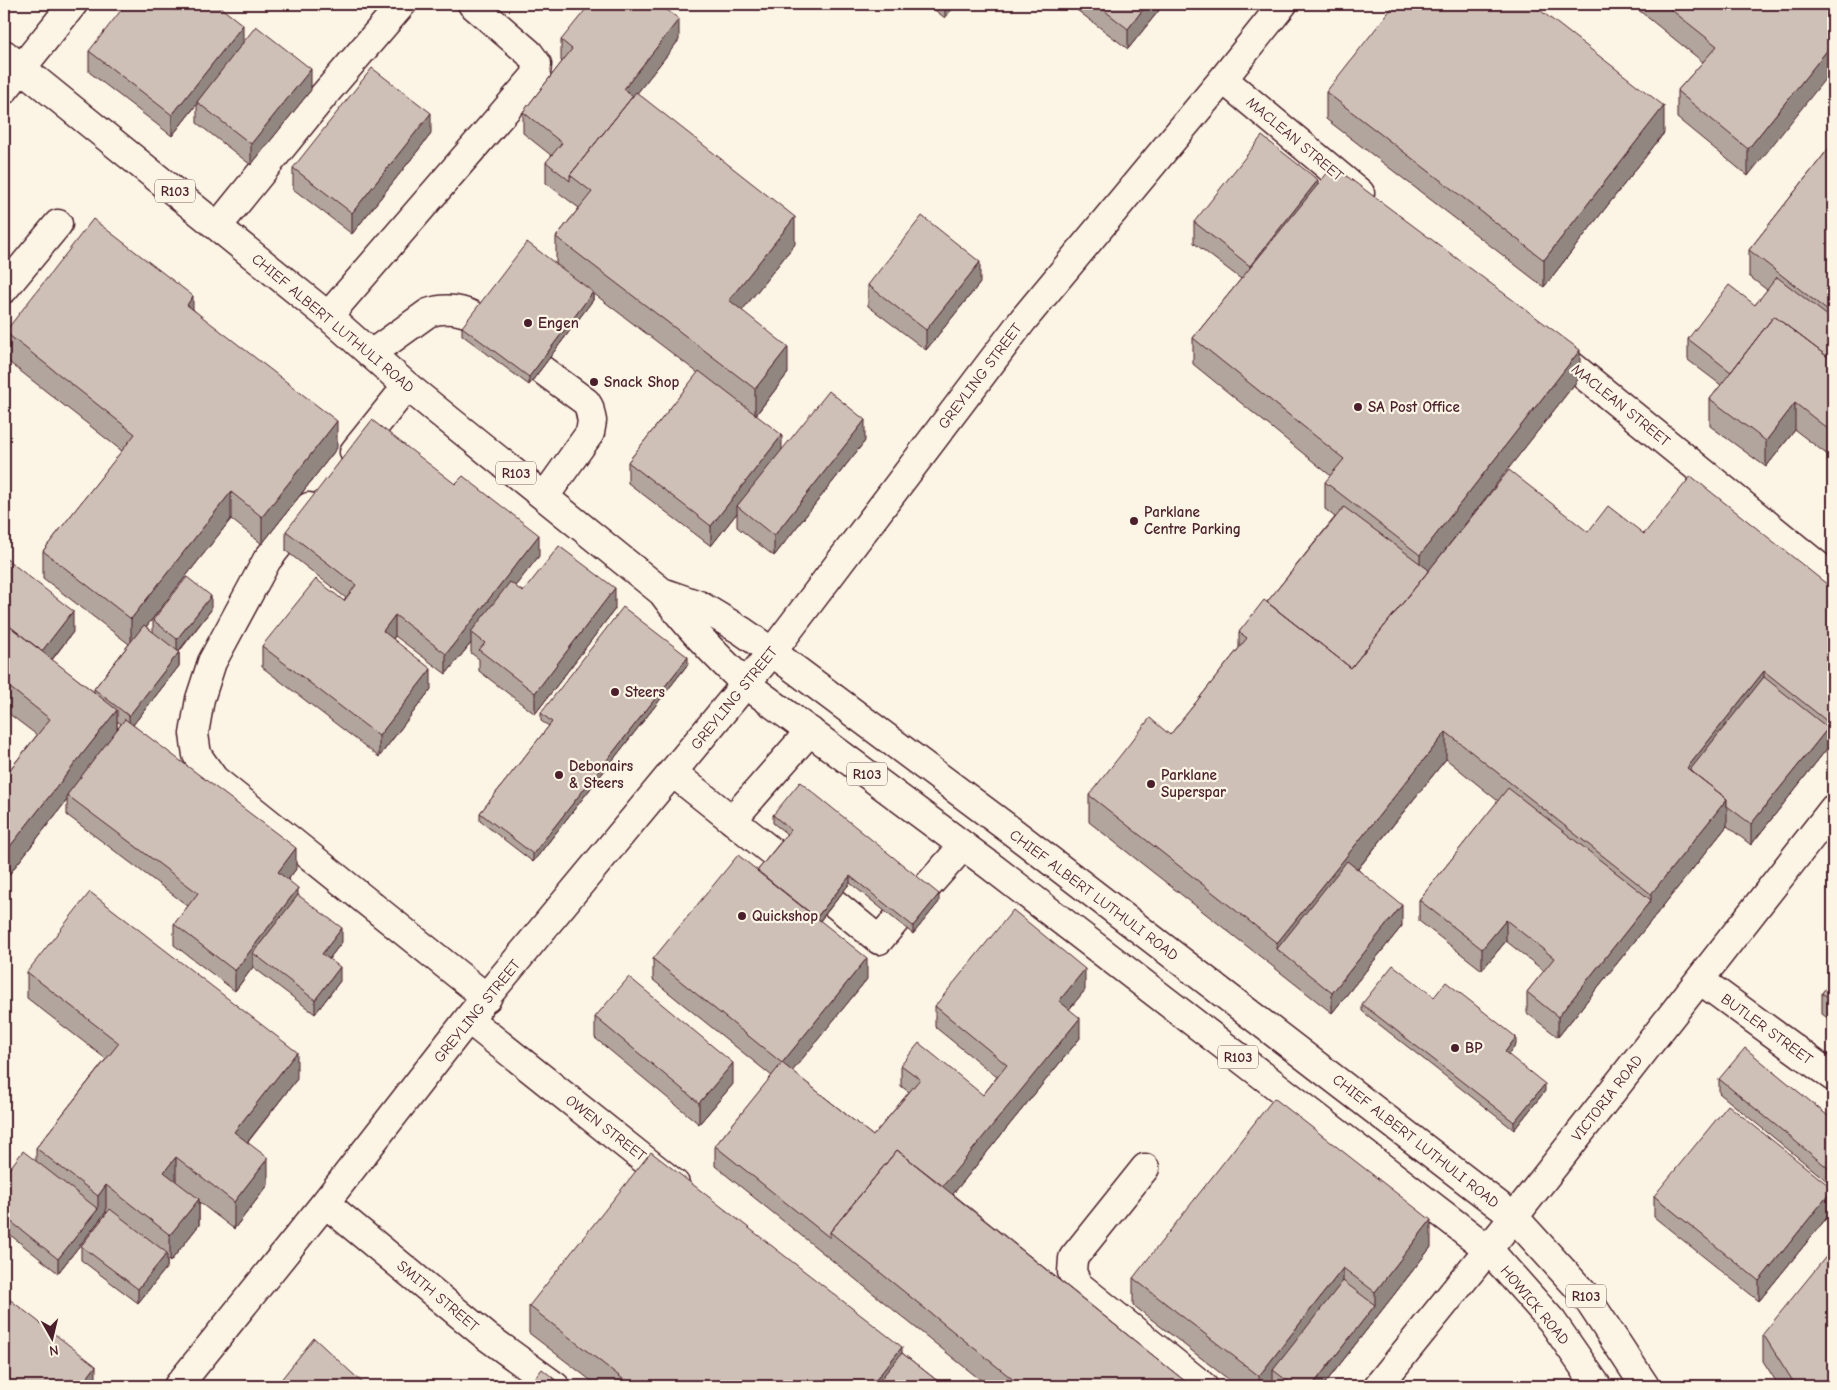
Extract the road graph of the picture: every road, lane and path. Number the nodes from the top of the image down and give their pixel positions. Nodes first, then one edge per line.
1 (73, 4) edge
2 (402, 4) edge
3 (472, 4) edge
4 (1282, 4) edge
5 (12, 61) edge
6 (1223, 79) junction
7 (4, 90) edge
8 (1377, 206) edge
9 (58, 224) dead end
10 (218, 226) junction
11 (4, 289) edge
12 (328, 316) junction
13 (476, 317) edge
14 (1534, 335) edge
15 (371, 354) junction
16 (541, 369) edge
17 (407, 386) junction
18 (340, 469) edge
19 (322, 492) edge
20 (545, 496) junction
21 (1833, 578) edge
22 (662, 592) junction
23 (772, 652) junction
24 (746, 684) junction
25 (810, 731) junction
26 (672, 772) junction
27 (1833, 809) edge
28 (732, 820) junction
29 (963, 846) junction
30 (776, 855) edge
31 (924, 890) edge
32 (834, 903) edge
33 (896, 920) edge
34 (1700, 980) junction
35 (487, 998) junction
36 (468, 1019) junction
37 (1833, 1077) edge
38 (1145, 1168) dead end
39 (692, 1197) edge
40 (325, 1203) junction
41 (1514, 1217) junction
42 (1488, 1249) junction
43 (178, 1386) edge
44 (555, 1386) edge
45 (1203, 1386) edge
46 (1378, 1386) edge
47 (1597, 1386) edge
48 (1645, 1386) edge

1 - 5 main road
2 - 10 main road
3 - 12 main road
4 - 6 main road, GREYLING STREET
5 - 7 main road
5 - 10 main road, CHIEF ALBERT LUTHULI ROAD / R103
6 - 8 main road, MACLEAN STREET
6 - 23 main road, GREYLING STREET
9 - 11 main road
10 - 12 main road, CHIEF ALBERT LUTHULI ROAD / R103
12 - 15 main road, CHIEF ALBERT LUTHULI ROAD / R103
13 - 15 main road
14 - 21 main road, MACLEAN STREET
15 - 17 main road, CHIEF ALBERT LUTHULI ROAD / R103
16 - 20 main road
17 - 18 main road
17 - 20 main road, CHIEF ALBERT LUTHULI ROAD / R103
19 - 35 main road
20 - 22 main road, CHIEF ALBERT LUTHULI ROAD / R103
22 - 23 main road, CHIEF ALBERT LUTHULI ROAD / R103
22 - 24 main road, CHIEF ALBERT LUTHULI ROAD / R103
23 - 24 main road, GREYLING STREET
23 - 41 main road, CHIEF ALBERT LUTHULI ROAD / R103
24 - 25 main road, CHIEF ALBERT LUTHULI ROAD / R103
24 - 26 main road, GREYLING STREET
25 - 28 main road
25 - 29 main road, CHIEF ALBERT LUTHULI ROAD / R103
26 - 28 main road
26 - 35 main road, GREYLING STREET
27 - 34 main road, VICTORIA ROAD
28 - 30 main road
29 - 31 main road
29 - 42 main road, CHIEF ALBERT LUTHULI ROAD / R103
32 - 33 main road
34 - 37 main road, BUTLER STREET
34 - 41 main road, VICTORIA ROAD
35 - 36 main road, GREYLING STREET
36 - 39 main road, OWEN STREET
36 - 40 main road, GREYLING STREET
38 - 45 main road
40 - 43 main road, GREYLING STREET
40 - 44 main road, SMITH STREET
41 - 42 main road, VICTORIA ROAD
41 - 48 main road, R103
42 - 46 main road, VICTORIA ROAD
42 - 47 main road, HOWICK ROAD / R103

